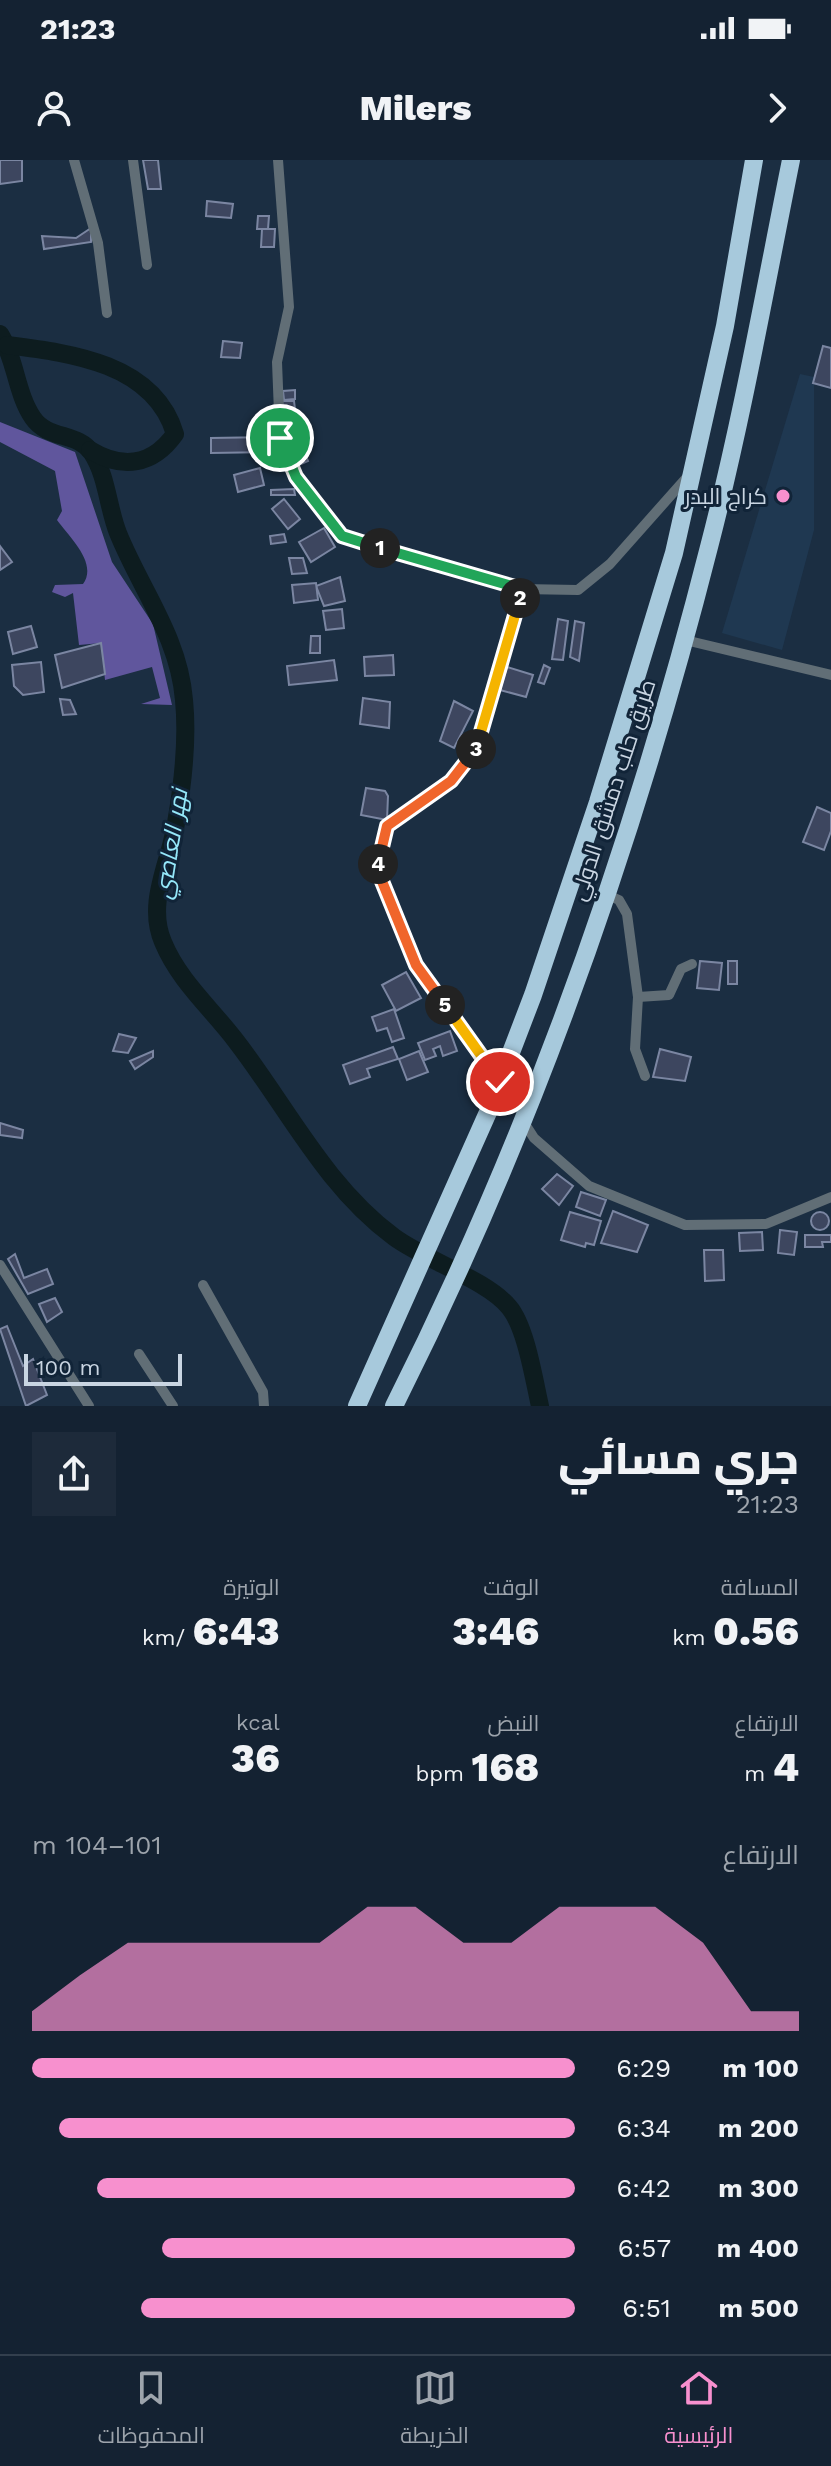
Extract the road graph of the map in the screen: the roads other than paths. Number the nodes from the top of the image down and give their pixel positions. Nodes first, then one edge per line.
1 (74, 160) edge
2 (133, 160) edge
3 (278, 160) edge
4 (754, 160) edge
5 (791, 160) edge
6 (147, 265) dead end
7 (107, 313) dead end
8 (692, 472) junction
9 (522, 589) junction
10 (685, 640) junction
11 (831, 675) edge
12 (605, 894) junction
13 (692, 964) dead end
14 (638, 997) junction
15 (645, 1076) dead end
16 (500, 1082) junction
17 (522, 1119) junction
18 (831, 1197) edge
19 (0, 1265) edge
20 (203, 1285) dead end
21 (139, 1354) dead end
22 (89, 1406) edge
23 (173, 1406) edge
24 (264, 1406) edge
25 (357, 1406) edge
26 (394, 1406) edge

1 - 7 street
2 - 6 street
3 - 9 street
4 - 8 highway
5 - 10 highway, طريق حلب دمشق الدولي
8 - 9 street
8 - 16 highway
9 - 16 street
10 - 11 street
10 - 12 highway, طريق حلب دمشق الدولي
12 - 14 street
12 - 17 highway, طريق حلب دمشق الدولي
13 - 14 street
14 - 15 street
16 - 25 highway
17 - 18 street
17 - 26 highway, طريق حلب دمشق الدولي
19 - 22 street
20 - 24 street
21 - 23 street

